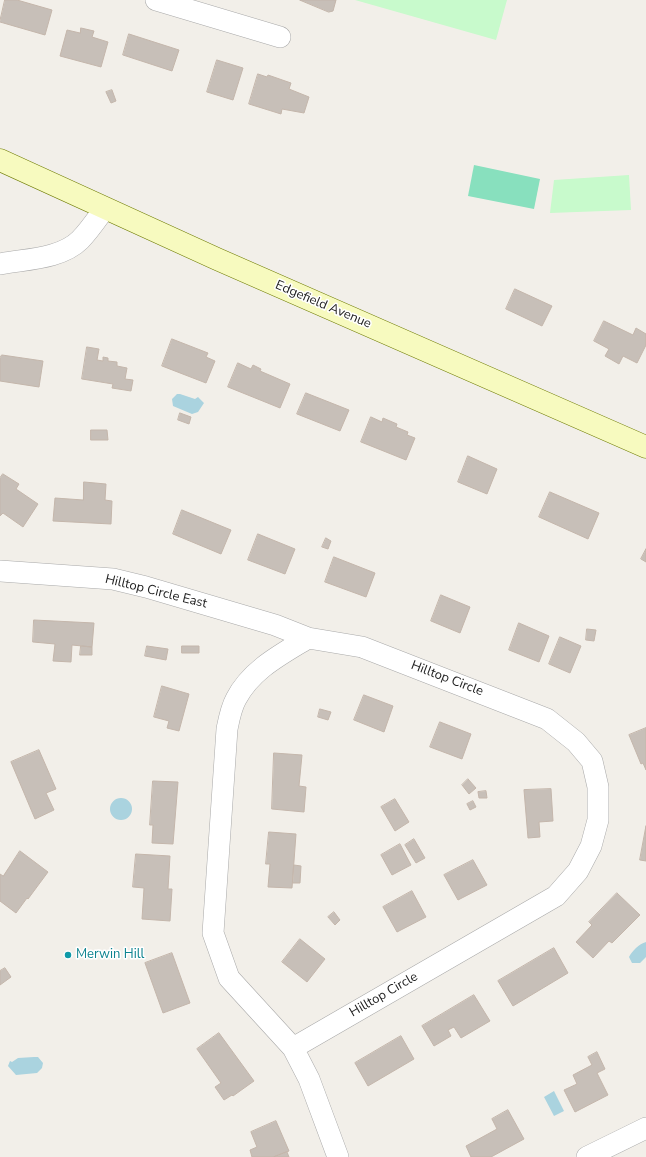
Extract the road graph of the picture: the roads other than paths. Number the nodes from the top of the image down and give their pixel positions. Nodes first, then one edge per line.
1 (156, 0) edge
2 (280, 37) dead end
3 (0, 160) edge
4 (105, 208) junction
5 (0, 264) edge
6 (646, 447) edge
7 (0, 571) edge
8 (308, 638) junction
9 (293, 1048) junction
10 (646, 1128) edge
11 (338, 1157) edge
12 (587, 1157) edge

1 - 2 street
3 - 4 main road, Edgefield Avenue
4 - 5 street
4 - 6 main road, Edgefield Avenue
7 - 8 street, Hilltop Circle East
8 - 9 street
8 - 9 street, Hilltop Circle
9 - 11 street
10 - 12 street

